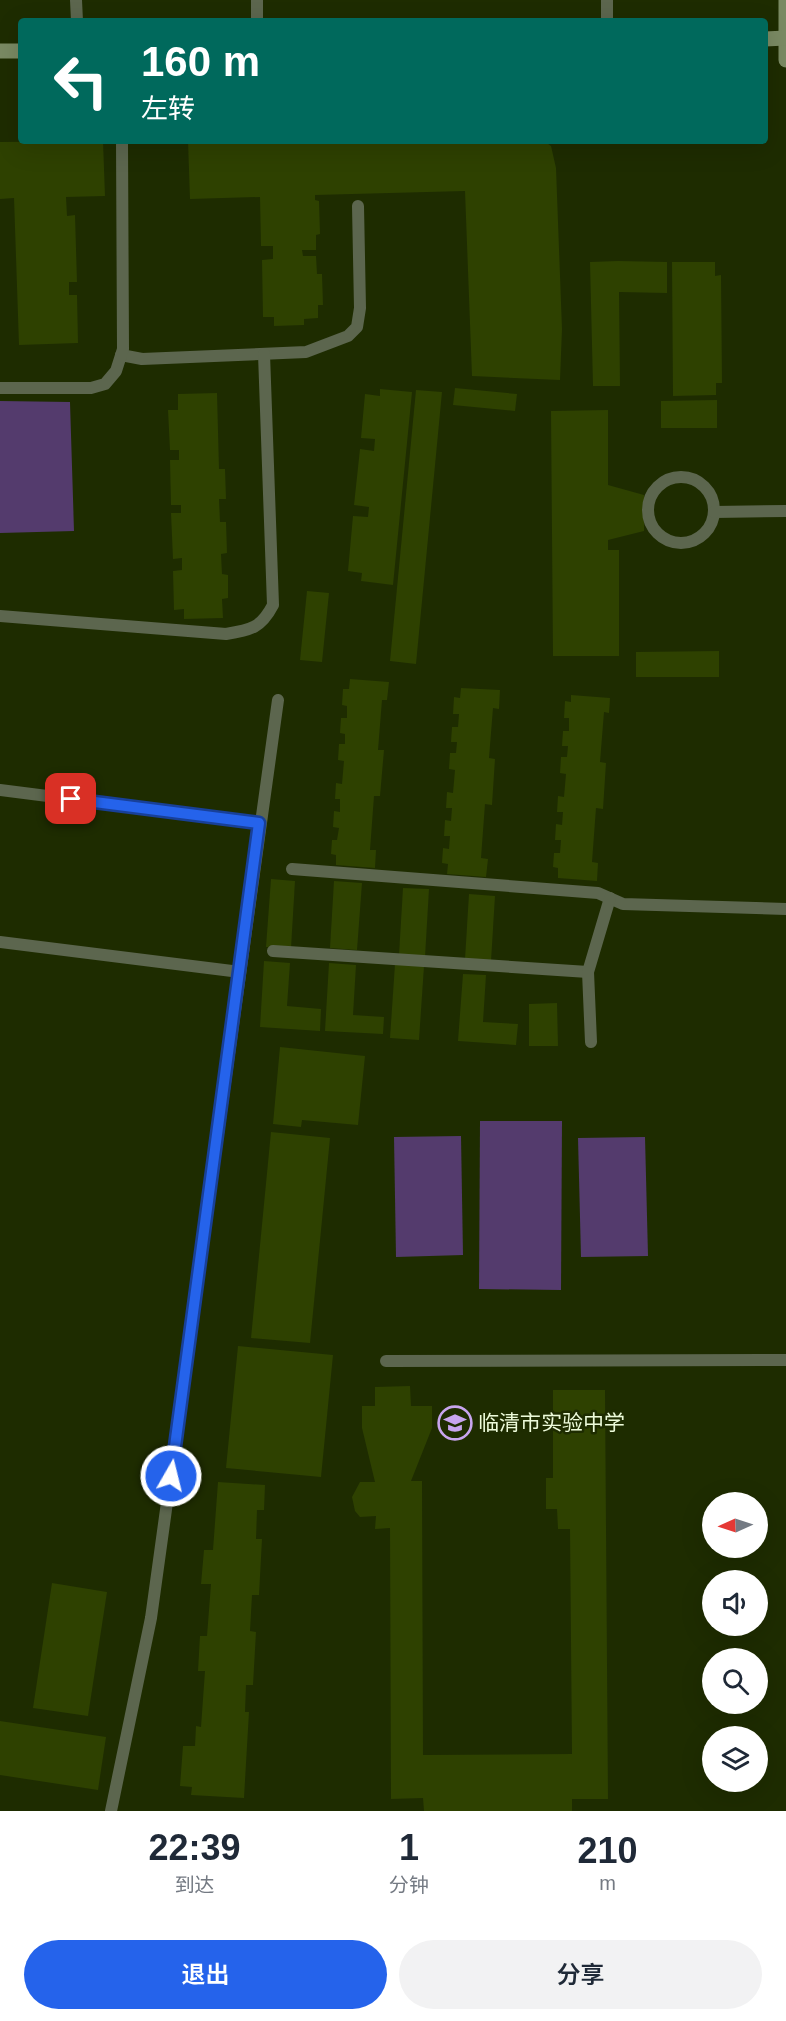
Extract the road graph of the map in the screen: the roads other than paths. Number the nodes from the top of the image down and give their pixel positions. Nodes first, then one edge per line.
1 (76, 0) edge
2 (257, 0) edge
3 (607, 0) edge
4 (786, 0) edge
5 (77, 18) edge
6 (257, 18) edge
7 (608, 18) edge
8 (786, 38) edge
9 (768, 39) edge
10 (0, 51) edge
11 (18, 51) edge
12 (786, 60) edge
13 (122, 144) edge
14 (358, 206) dead end
15 (264, 354) junction
16 (121, 355) junction
17 (0, 388) edge
18 (786, 511) edge
19 (714, 512) junction
20 (0, 616) edge
21 (278, 700) dead end
22 (0, 790) edge
23 (259, 823) junction
24 (292, 869) dead end
25 (610, 898) junction
26 (786, 909) edge
27 (0, 942) edge
28 (273, 951) dead end
29 (240, 972) junction
30 (588, 972) junction
31 (591, 1042) dead end
32 (386, 1360) dead end
33 (786, 1360) edge
34 (111, 1811) edge

1 - 5 lane
2 - 6 lane
3 - 7 lane
4 - 8 main road
8 - 9 main road
8 - 12 main road
10 - 11 main road
13 - 16 lane
14 - 15 lane
15 - 16 lane
15 - 20 lane
16 - 17 lane
18 - 19 lane
19 - 19 lane
21 - 23 lane
22 - 23 lane
23 - 29 lane
24 - 25 lane
25 - 26 lane
25 - 30 lane
27 - 29 lane
28 - 30 lane
29 - 34 lane
30 - 31 lane
32 - 33 lane

